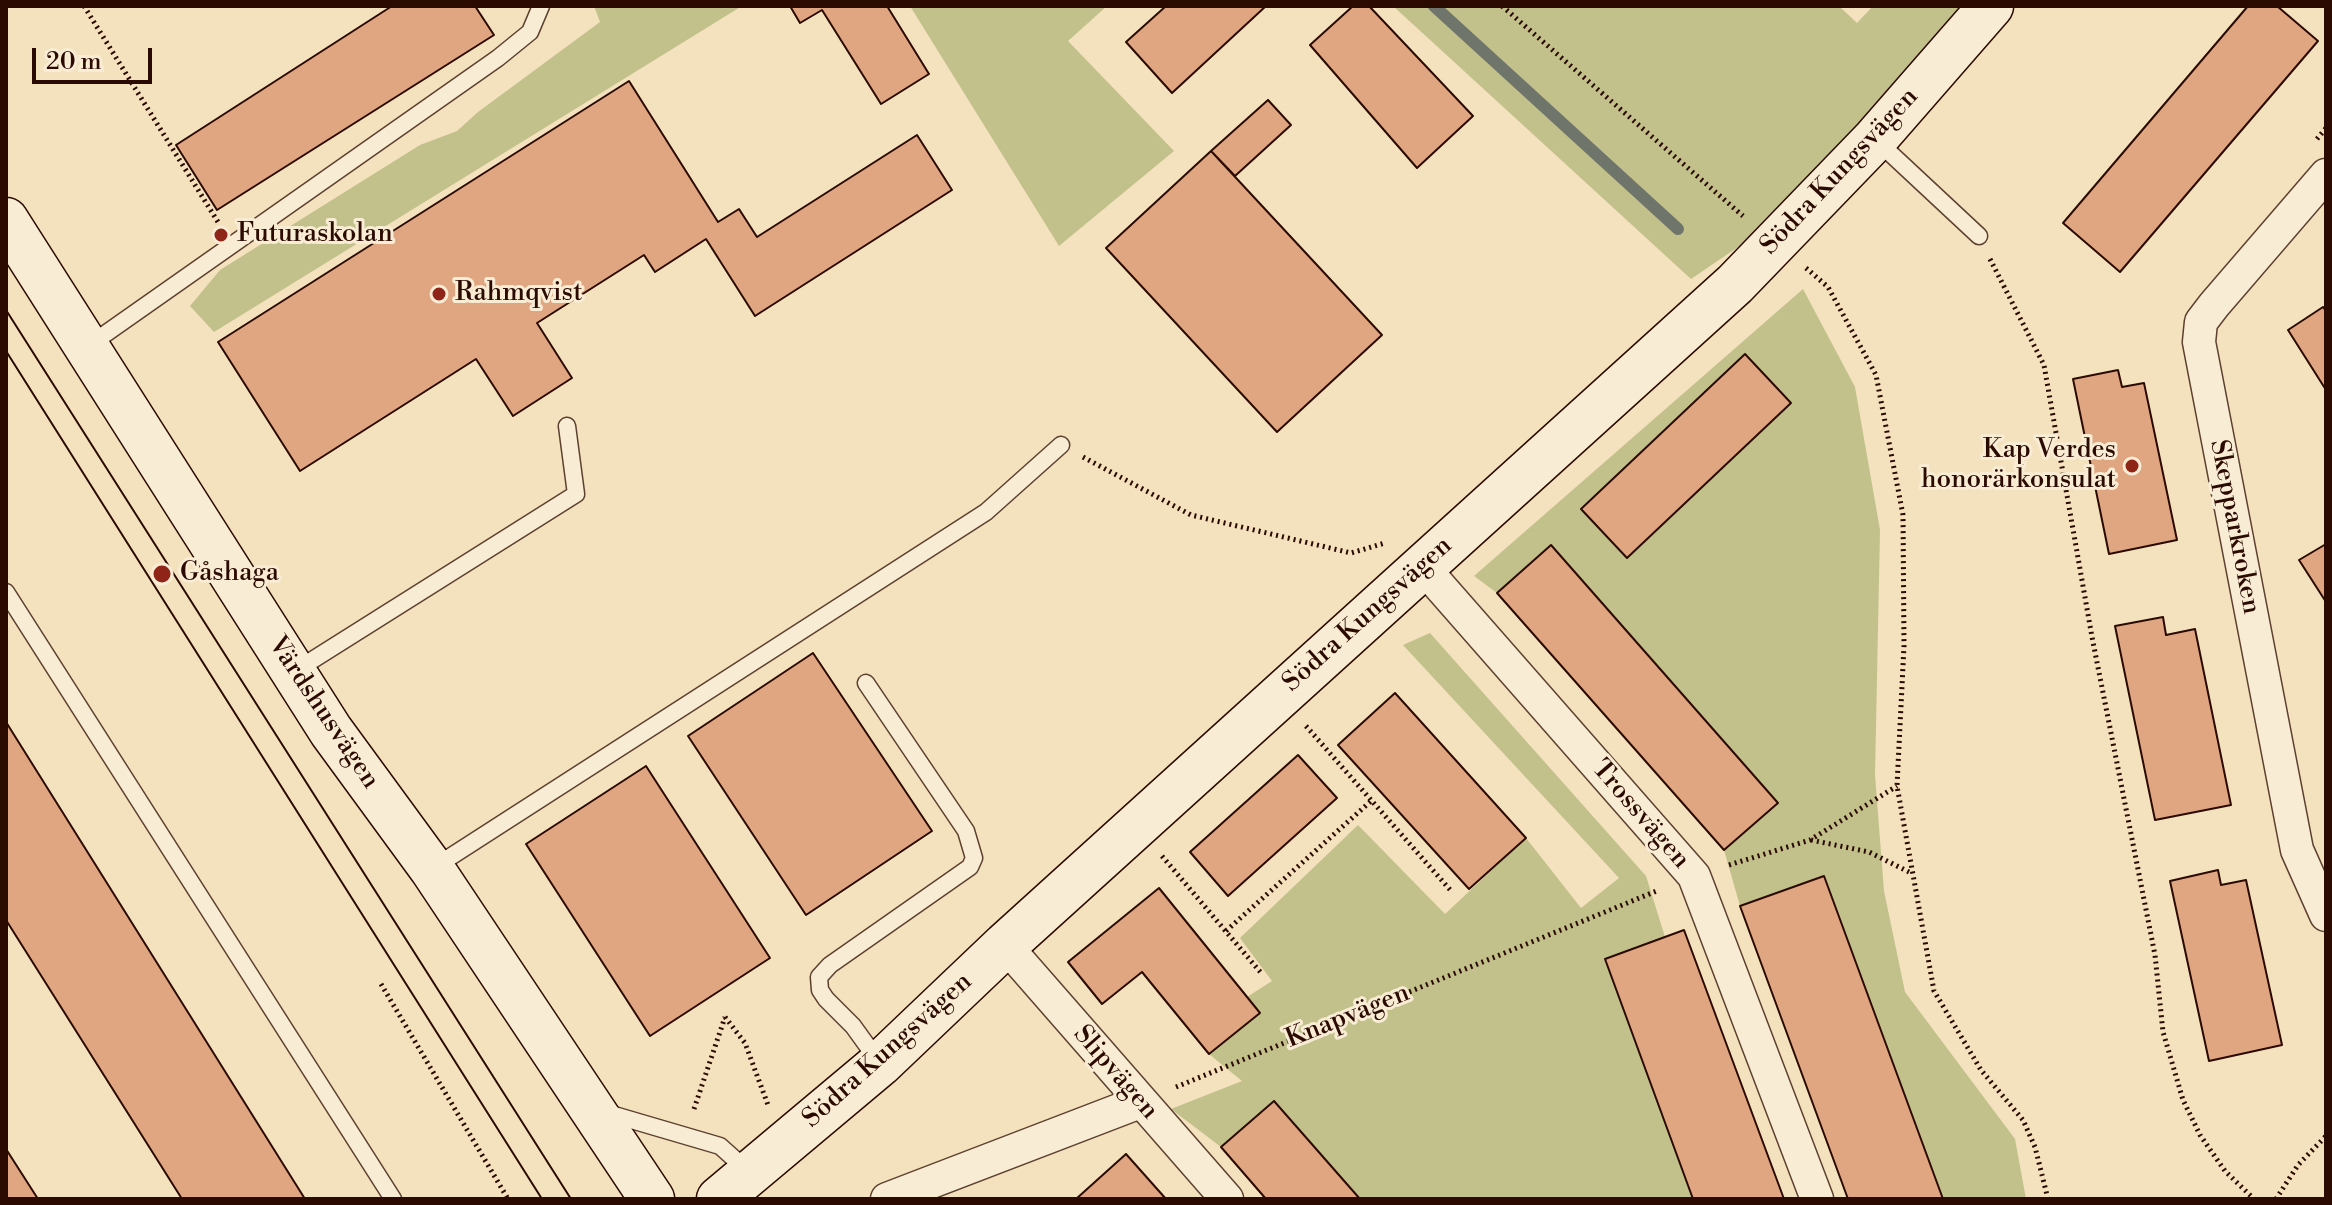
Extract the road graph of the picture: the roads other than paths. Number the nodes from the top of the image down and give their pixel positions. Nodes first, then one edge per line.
1 (541, 6) edge
2 (1991, 6) edge
3 (1875, 139) junction
4 (2326, 175) edge
5 (6, 220) edge
6 (1979, 236) road end
7 (87, 347) junction
8 (567, 426) dead end
9 (1061, 445) road end
10 (1422, 566) junction
11 (6, 592) edge
12 (293, 671) junction
13 (866, 683) dead end
14 (432, 869) junction
15 (2326, 915) edge
16 (1005, 945) junction
17 (880, 1064) junction
18 (1140, 1102) junction
19 (594, 1109) junction
20 (734, 1185) edge
21 (393, 1199) edge
22 (652, 1199) edge
23 (887, 1199) edge
24 (1227, 1199) edge
25 (1817, 1199) edge

1 - 7 lane
2 - 3 street, Södra Kungsvägen
3 - 6 lane
3 - 10 street, Södra Kungsvägen
4 - 15 street, Skepparkroken
5 - 7 street, Värdshusvägen
7 - 12 street, Värdshusvägen
8 - 12 lane
9 - 14 lane
10 - 16 street, Södra Kungsvägen
10 - 25 street, Trossvägen
11 - 21 lane
12 - 14 street, Värdshusvägen
13 - 17 lane
14 - 19 street, Värdshusvägen
16 - 17 street, Södra Kungsvägen
16 - 18 street, Slipvägen
17 - 20 street, Södra Kungsvägen
18 - 23 street
18 - 24 street, Slipvägen
19 - 20 lane
19 - 22 street, Värdshusvägen

